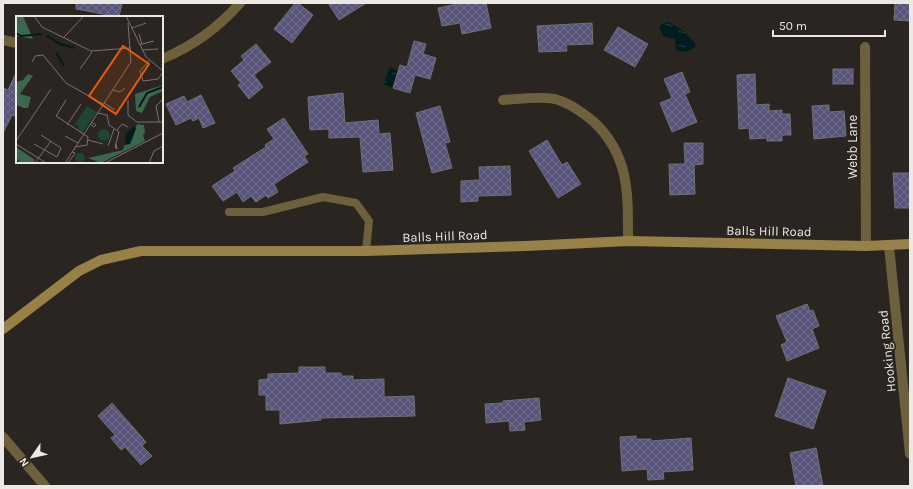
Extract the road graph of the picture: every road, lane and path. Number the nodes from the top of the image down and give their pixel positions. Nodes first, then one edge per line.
1 (240, 3) edge
2 (3, 40) edge
3 (16, 43) edge
4 (865, 47) dead end
5 (163, 59) edge
6 (503, 100) dead end
7 (229, 212) dead end
8 (628, 241) junction
9 (910, 244) edge
10 (866, 246) junction
11 (889, 246) junction
12 (366, 251) junction
13 (3, 329) edge
14 (3, 437) edge
15 (910, 454) edge
16 (45, 486) edge

1 - 5 street
2 - 3 street
4 - 10 street, Webb Lane
6 - 8 street
7 - 12 lane
8 - 10 street, Balls Hill Road
8 - 12 street, Balls Hill Road
9 - 11 street, Balls Hill Road
10 - 11 street, Balls Hill Road
11 - 15 street, Hooking Road
12 - 13 street, Balls Hill Road
14 - 16 street

